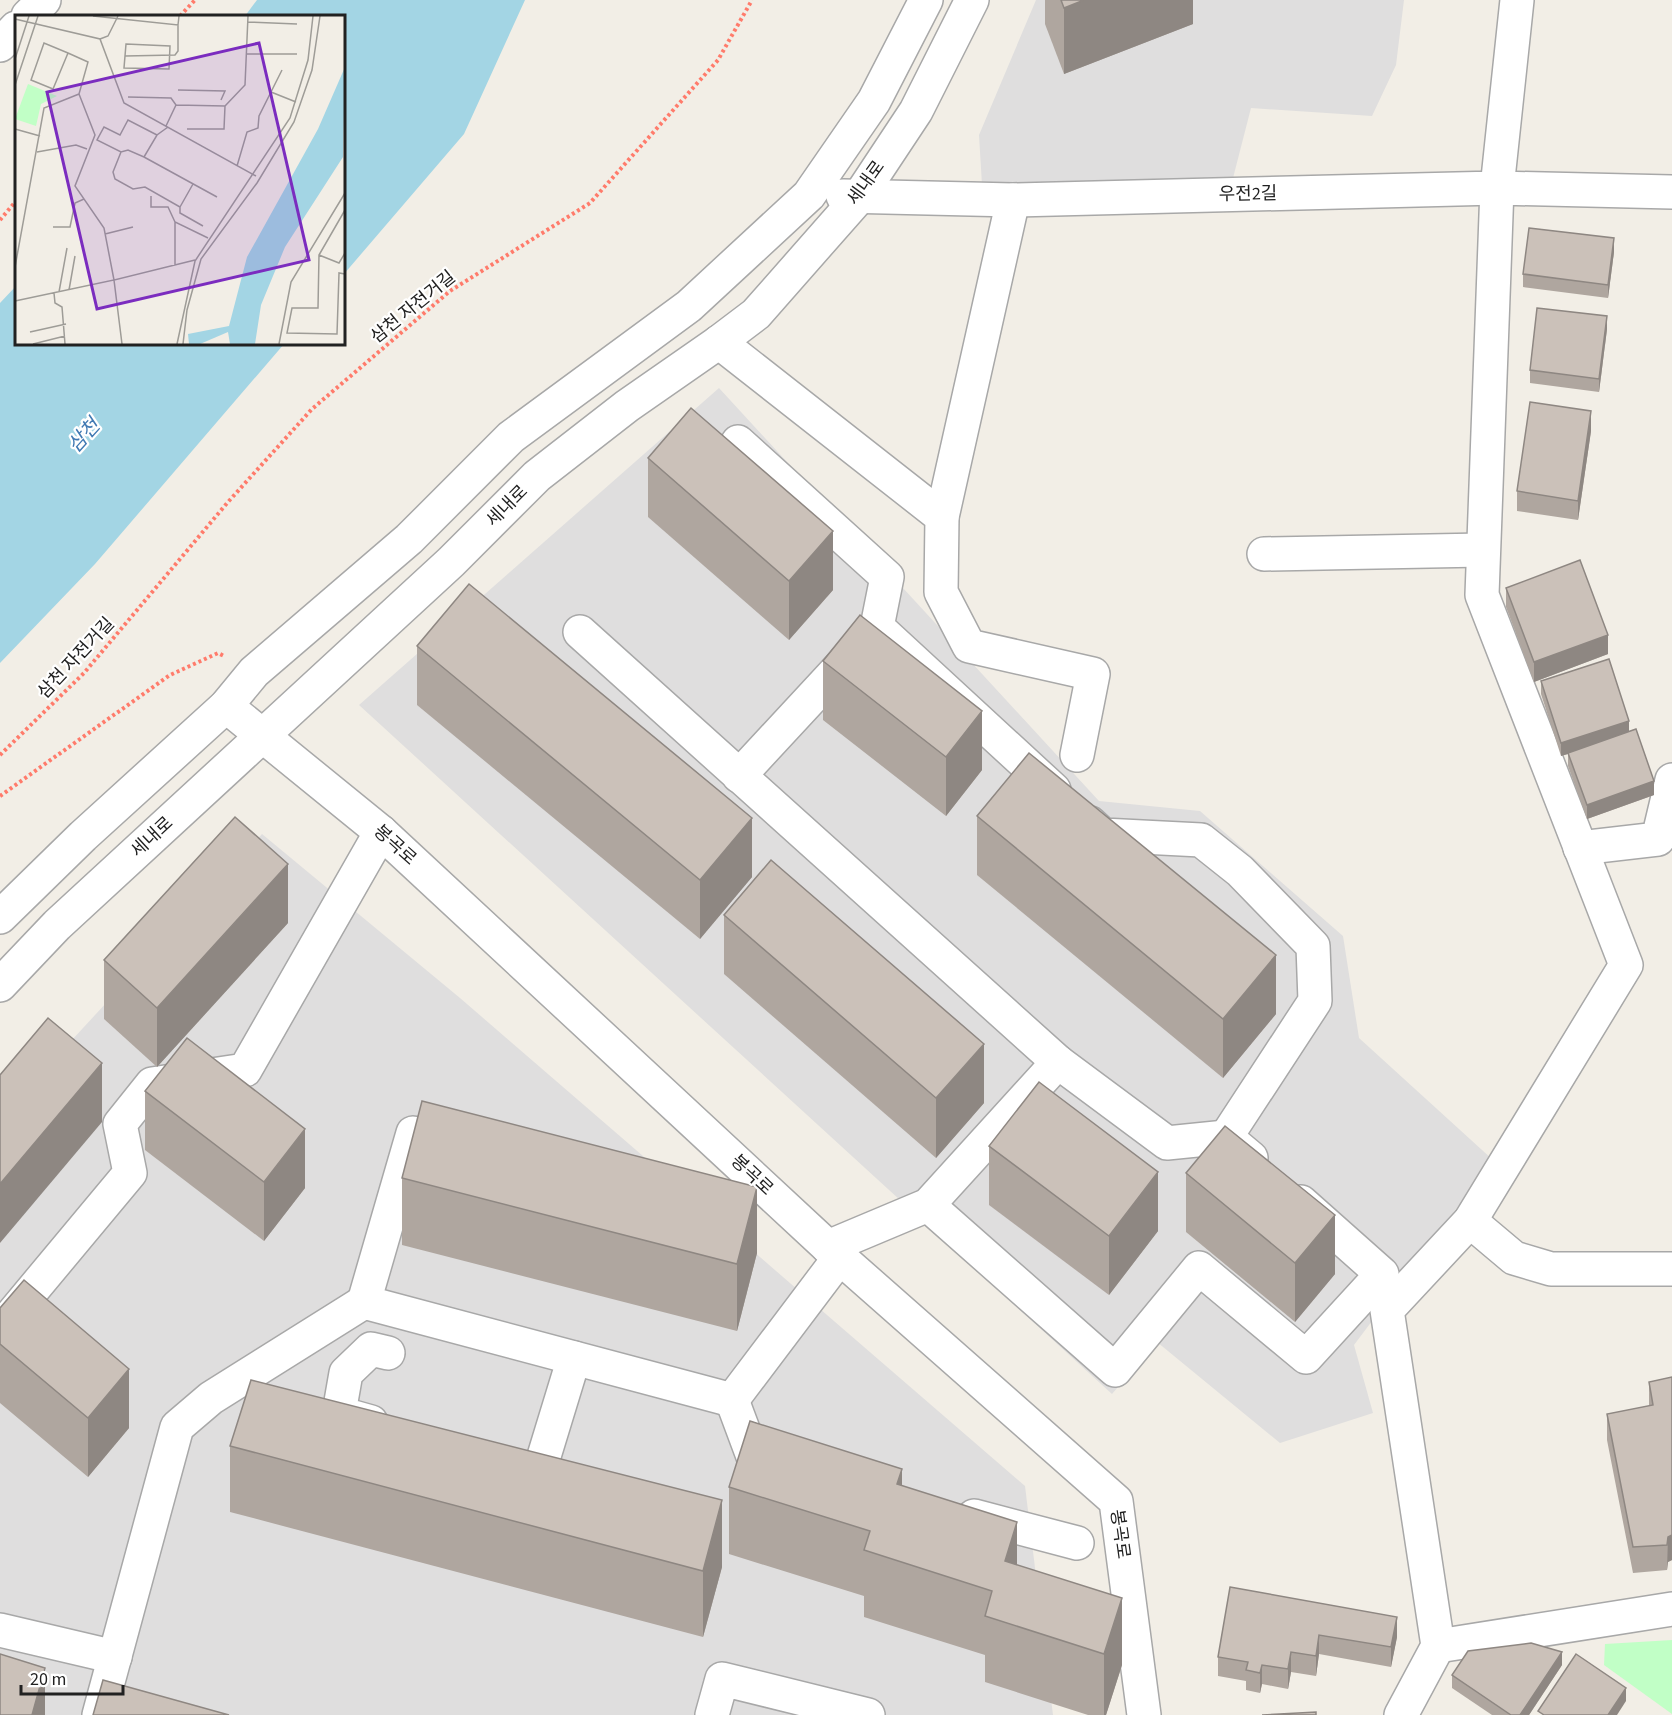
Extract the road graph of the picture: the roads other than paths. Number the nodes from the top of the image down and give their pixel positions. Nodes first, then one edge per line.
1 (44, 0) edge
2 (926, 0) edge
3 (972, 0) edge
4 (1517, 0) edge
5 (29, 15) edge
6 (15, 29) edge
7 (0, 45) edge
8 (1497, 188) junction
9 (1672, 192) edge
10 (809, 195) junction
11 (859, 197) junction
12 (1013, 200) junction
13 (719, 342) junction
14 (738, 442) dead end
15 (942, 517) junction
16 (1484, 550) junction
17 (1264, 554) dead end
18 (877, 627) junction
19 (580, 632) dead end
20 (226, 706) junction
21 (263, 735) junction
22 (1077, 754) dead end
23 (739, 776) junction
24 (1672, 780) edge
25 (381, 832) junction
26 (1580, 848) junction
27 (0, 917) edge
28 (0, 985) edge
29 (1058, 1062) junction
30 (1226, 1137) junction
31 (482, 1149) edge
32 (927, 1205) junction
33 (1470, 1221) junction
34 (834, 1252) junction
35 (1672, 1269) edge
36 (364, 1302) junction
37 (0, 1329) edge
38 (388, 1353) dead end
39 (574, 1358) junction
40 (732, 1400) junction
41 (395, 1428) edge
42 (801, 1471) edge
43 (575, 1474) edge
44 (950, 1510) edge
45 (1077, 1543) dead end
46 (1672, 1610) edge
47 (0, 1630) edge
48 (1438, 1646) junction
49 (115, 1657) junction
50 (99, 1715) edge
51 (712, 1715) edge
52 (868, 1715) edge
53 (1144, 1715) edge
54 (1401, 1715) edge

1 - 5 street
2 - 10 street
3 - 11 street, 세내로
4 - 8 street
6 - 7 street
8 - 9 street, 우전2길
8 - 12 street, 우전2길
8 - 16 street
10 - 11 street, 우전2길
10 - 20 street
11 - 12 street, 우전2길
11 - 13 street, 세내로
12 - 15 street
13 - 15 street
13 - 21 street, 세내로
14 - 18 street
15 - 22 street
16 - 17 street
16 - 26 street
18 - 23 street
18 - 30 street
19 - 23 street
20 - 21 street, 봉곡로
20 - 27 street
21 - 25 street, 봉곡로
21 - 28 street, 세내로
23 - 29 street
24 - 26 street
25 - 34 street, 봉곡로
25 - 37 street
26 - 33 street
29 - 30 street
29 - 32 street
30 - 32 street
31 - 36 street
32 - 34 street
33 - 35 street
33 - 48 street
34 - 40 street
34 - 53 street, 봉곡로
36 - 39 street
36 - 49 street
38 - 41 street
39 - 40 street
39 - 43 street
40 - 42 street
44 - 45 street
46 - 48 street
47 - 49 street
48 - 54 street
49 - 50 street
51 - 52 street

